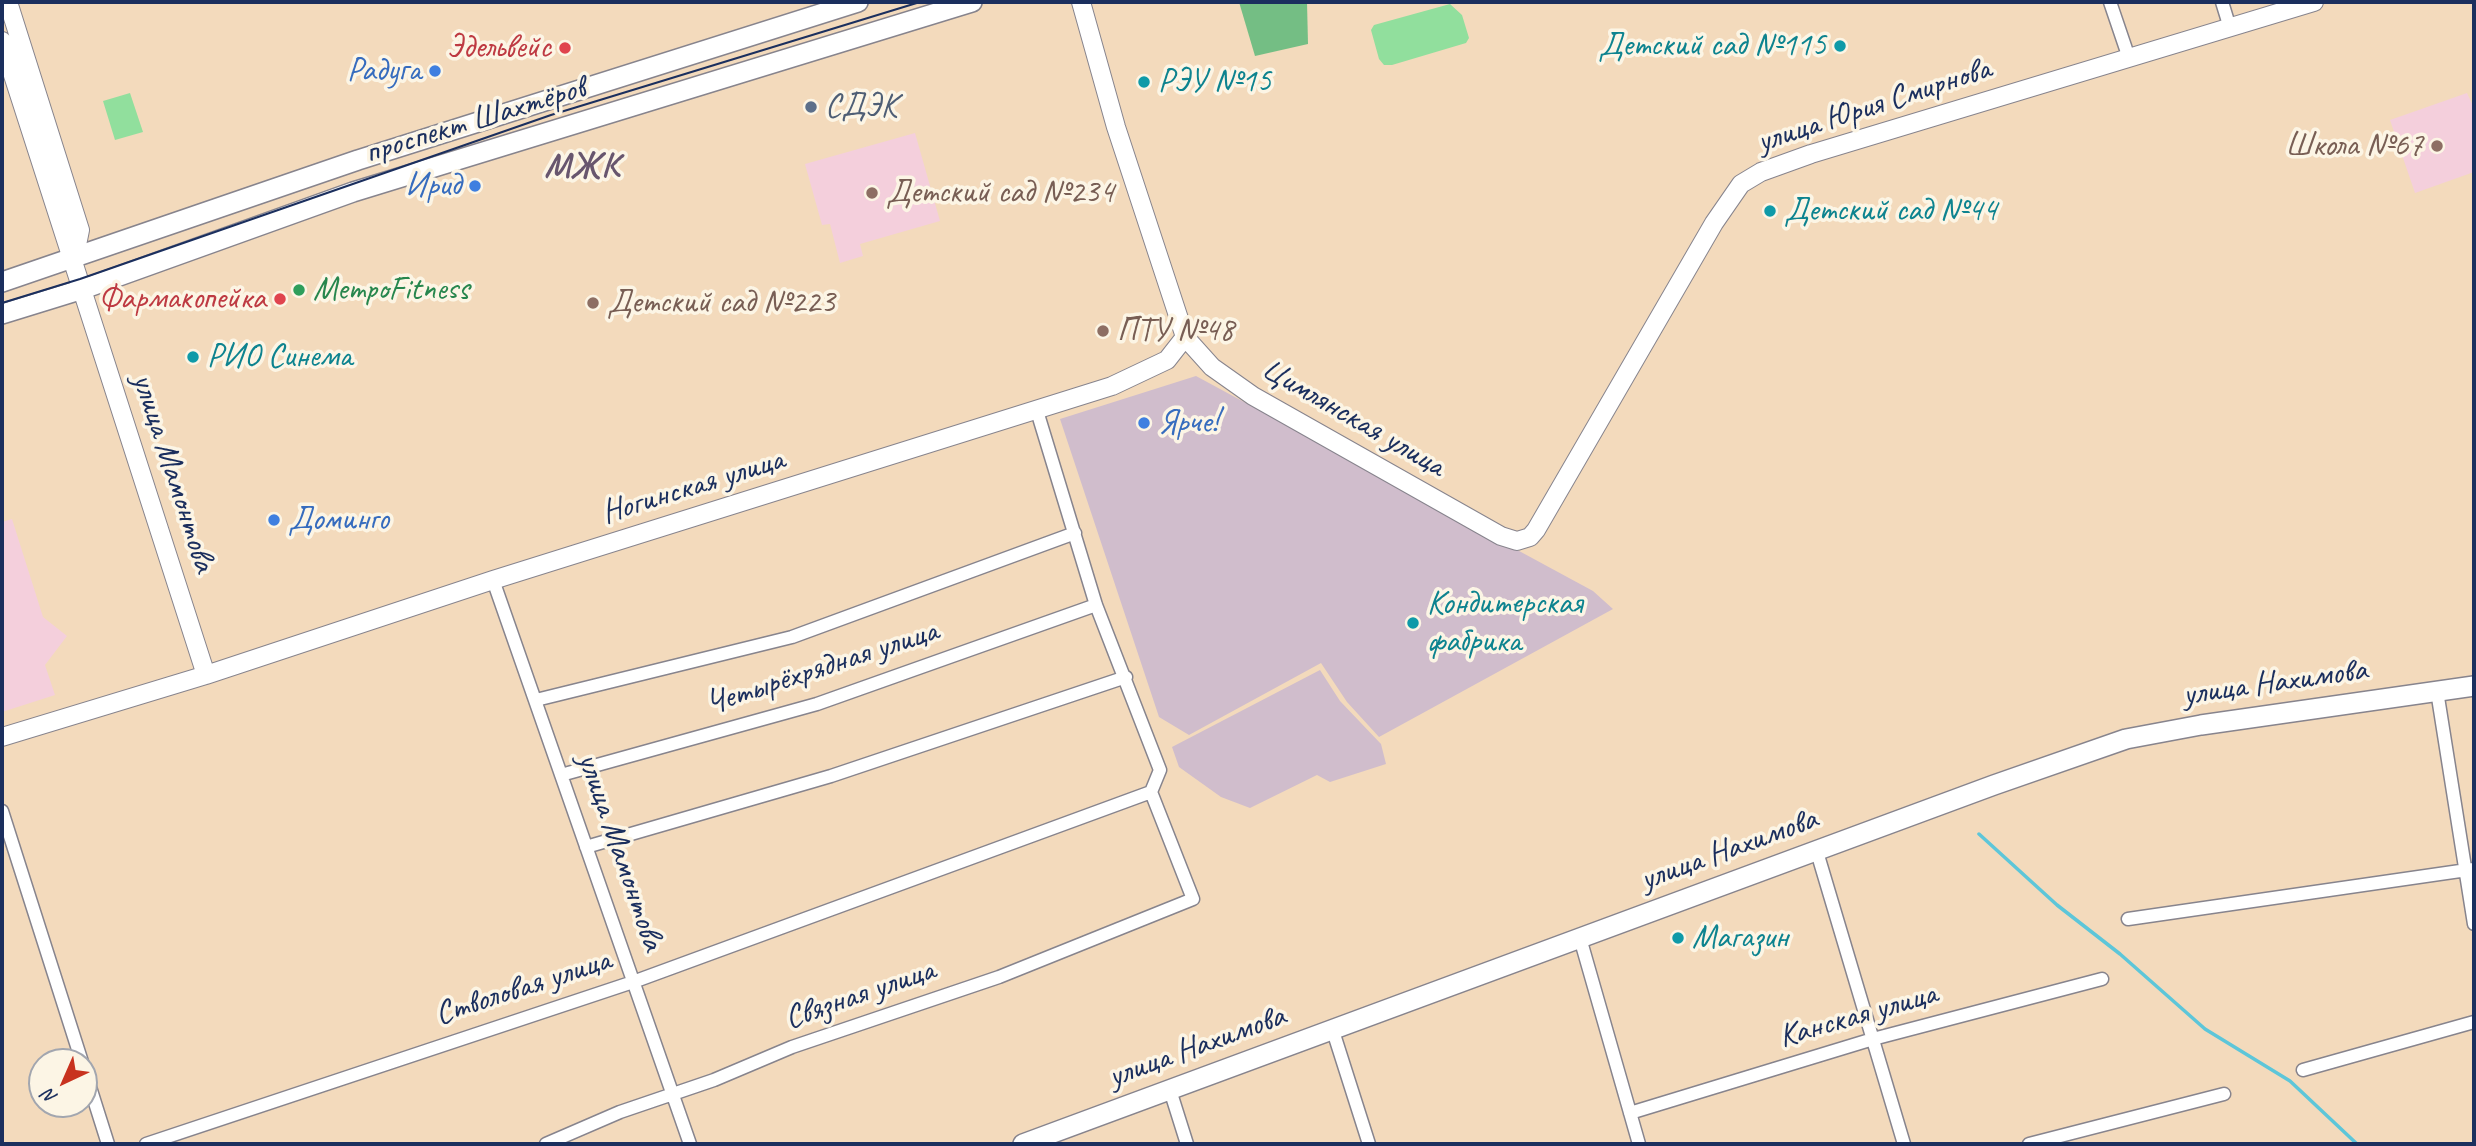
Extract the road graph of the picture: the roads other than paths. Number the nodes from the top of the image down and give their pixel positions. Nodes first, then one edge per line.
1 (8, 2) edge
2 (858, 2) edge
3 (972, 2) edge
4 (1082, 2) edge
5 (2110, 2) edge
6 (2222, 2) edge
7 (2314, 2) edge
8 (2230, 28) junction
9 (2, 41) edge
10 (2129, 58) junction
11 (74, 260) junction
12 (2, 282) edge
13 (83, 289) junction
14 (2, 314) edge
15 (1185, 337) junction
16 (1037, 411) junction
17 (1075, 533) junction
18 (1517, 541) joint
19 (493, 580) junction
20 (1096, 605) junction
21 (206, 675) junction
22 (1126, 677) junction
23 (2474, 686) edge
24 (2437, 691) junction
25 (536, 701) junction
26 (2, 737) edge
27 (561, 775) junction
28 (1151, 792) junction
29 (2, 811) edge
30 (586, 847) junction
31 (1817, 852) junction
32 (2470, 870) edge
33 (2128, 919) dead end
34 (2474, 924) edge
35 (1580, 938) junction
36 (2102, 979) dead end
37 (633, 982) junction
38 (2474, 1022) edge
39 (1333, 1031) junction
40 (1873, 1039) junction
41 (78, 1048) edge
42 (2303, 1070) dead end
43 (1170, 1090) junction
44 (673, 1094) junction
45 (2224, 1094) dead end
46 (98, 1112) edge
47 (1630, 1114) junction
48 (108, 1144) edge
49 (146, 1144) edge
50 (546, 1144) edge
51 (690, 1144) edge
52 (1023, 1144) edge
53 (1188, 1144) edge
54 (1369, 1144) edge
55 (1639, 1144) edge
56 (1904, 1144) edge
57 (2029, 1144) edge

1 - 11 street
2 - 11 main road, проспект Шахтёров
3 - 13 main road, проспект Шахтёров
4 - 15 street, Цимлянская улица
5 - 10 street
6 - 8 street
7 - 8 street, улица Юрия Смирнова
8 - 10 street, улица Юрия Смирнова
9 - 11 street, улица Мамонтова
10 - 18 street, улица Юрия Смирнова
11 - 12 main road, проспект Шахтёров
11 - 13 street, улица Мамонтова
13 - 14 main road, проспект Шахтёров
13 - 21 street, улица Мамонтова
15 - 16 street, Ногинская улица
15 - 18 street, Цимлянская улица
16 - 17 street
16 - 19 street, Ногинская улица
17 - 20 street
17 - 25 street
19 - 21 street, Ногинская улица
19 - 25 street, улица Мамонтова
20 - 22 street
20 - 27 street, Четырёхрядная улица
21 - 26 street, Ногинская улица
22 - 28 street
22 - 30 street
23 - 24 main road, улица Нахимова
24 - 31 main road, улица Нахимова
24 - 32 street
25 - 27 street, улица Мамонтова
27 - 30 street, улица Мамонтова
28 - 37 street, Стволовая улица
28 - 44 street, Связная улица
29 - 41 street
30 - 37 street, улица Мамонтова
31 - 35 main road, улица Нахимова
31 - 40 street
32 - 33 street
32 - 34 street
35 - 39 main road, улица Нахимова
35 - 47 street
36 - 40 street, Канская улица
37 - 44 street, улица Мамонтова
37 - 49 street, Стволовая улица
38 - 42 street
39 - 43 main road, улица Нахимова
39 - 54 street
40 - 47 street, Канская улица
40 - 56 street
43 - 52 main road, улица Нахимова
43 - 53 street
44 - 50 street, Связная улица
44 - 51 street, улица Мамонтова
45 - 57 street
46 - 48 street
47 - 55 street

